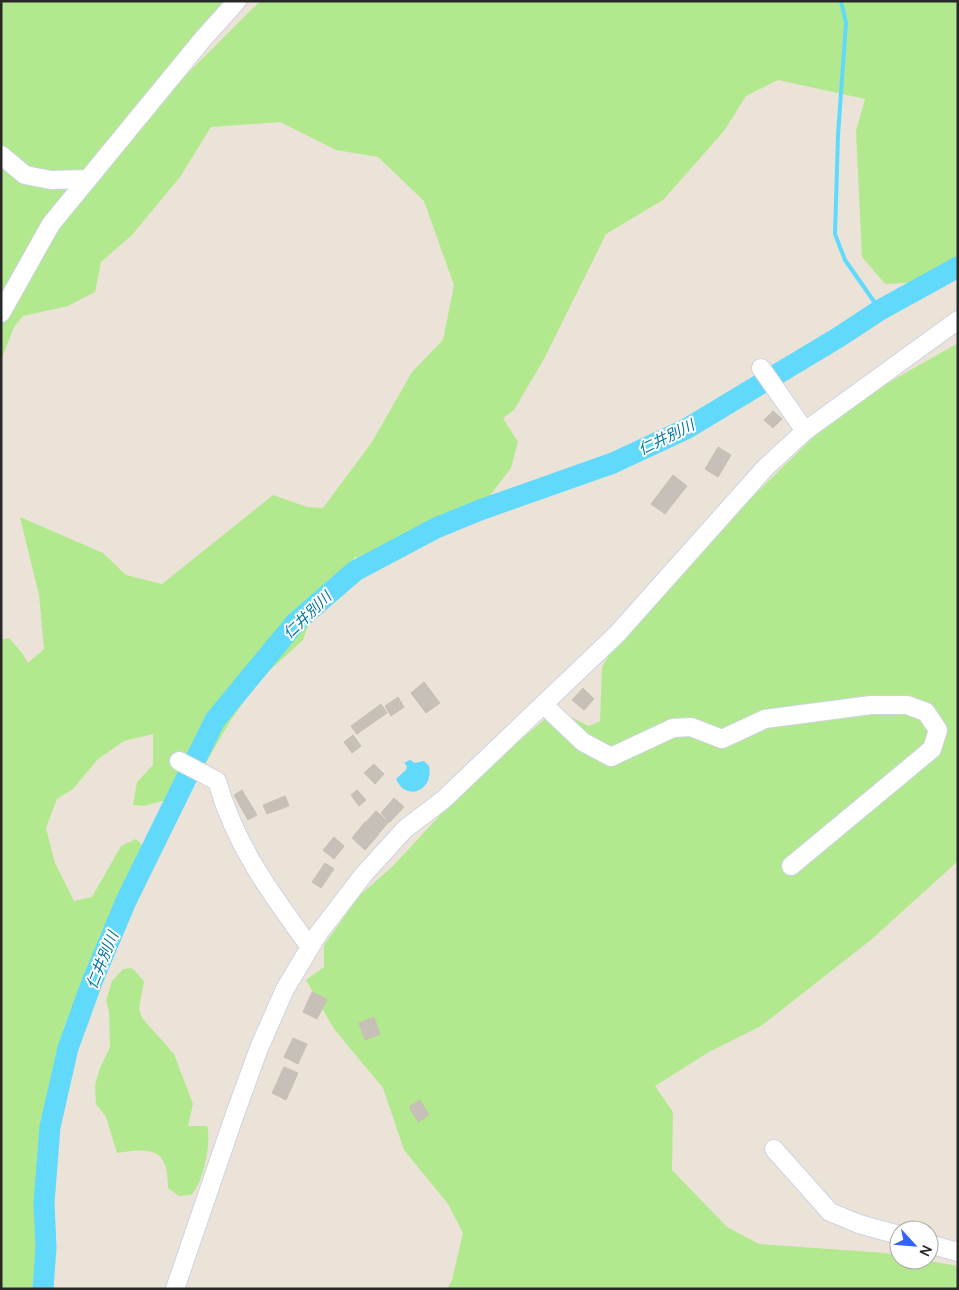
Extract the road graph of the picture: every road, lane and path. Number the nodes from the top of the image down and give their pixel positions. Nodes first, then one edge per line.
1 (237, 1) edge
2 (1, 155) edge
3 (88, 179) junction
4 (1, 314) edge
5 (958, 320) edge
6 (760, 368) dead end
7 (805, 431) junction
8 (544, 705) junction
9 (180, 761) dead end
10 (791, 866) dead end
11 (310, 947) junction
12 (774, 1149) dead end
13 (889, 1232) edge
14 (939, 1247) edge
15 (958, 1252) edge
16 (175, 1289) edge

1 - 3 street
2 - 3 street
3 - 4 street
5 - 7 street
6 - 7 street
7 - 8 street
8 - 10 street
8 - 11 street
9 - 11 street
11 - 16 street
12 - 13 street
14 - 15 street

